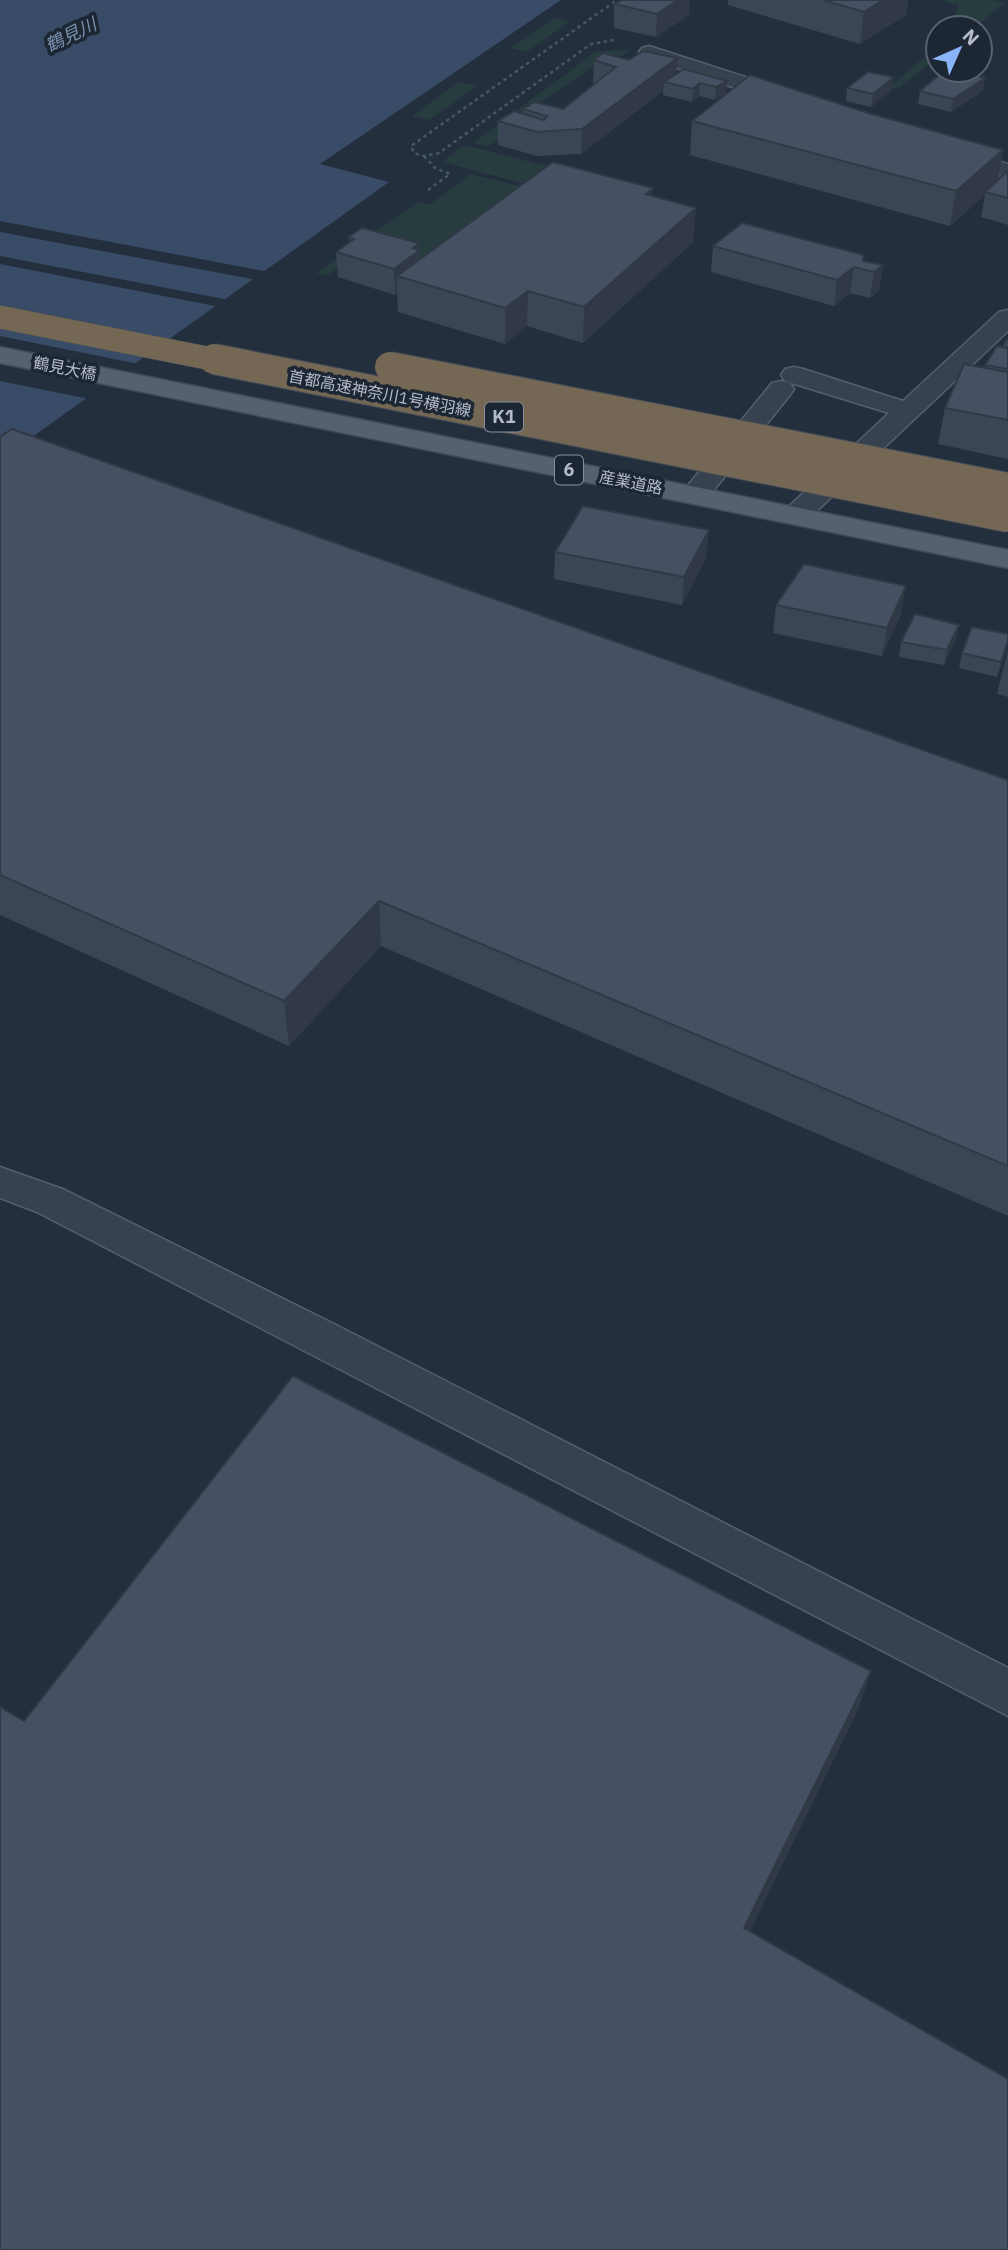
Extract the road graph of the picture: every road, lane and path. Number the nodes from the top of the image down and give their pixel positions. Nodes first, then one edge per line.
1 (617, 0) edge
2 (649, 52) joint
3 (816, 107) edge
4 (931, 145) edge
5 (425, 156) junction
6 (1008, 171) edge
7 (428, 190) dead end
8 (0, 317) edge
9 (1008, 317) edge
10 (0, 355) edge
11 (970, 355) junction
12 (996, 362) edge
13 (368, 363) dead end
14 (131, 382) joint
15 (909, 411) junction
16 (1008, 488) edge
17 (695, 495) junction
18 (796, 515) junction
19 (1008, 517) edge
20 (1008, 559) edge
21 (0, 1182) edge
22 (1008, 1693) edge

1 - 5 path
2 - 3 street
2 - 5 path
4 - 6 street
5 - 7 path
8 - 19 highway, 首都高速神奈川1号横羽線 / K1, bridge
9 - 11 street
10 - 14 main road, 鶴見大橋 / 6
11 - 12 street
11 - 15 street
13 - 16 highway, 首都高速神奈川1号横羽線 / K1, bridge
14 - 17 main road, 産業道路 / 6
15 - 17 street
15 - 18 street
17 - 18 main road, 産業道路 / 6
18 - 20 main road, 産業道路 / 6
21 - 22 street

